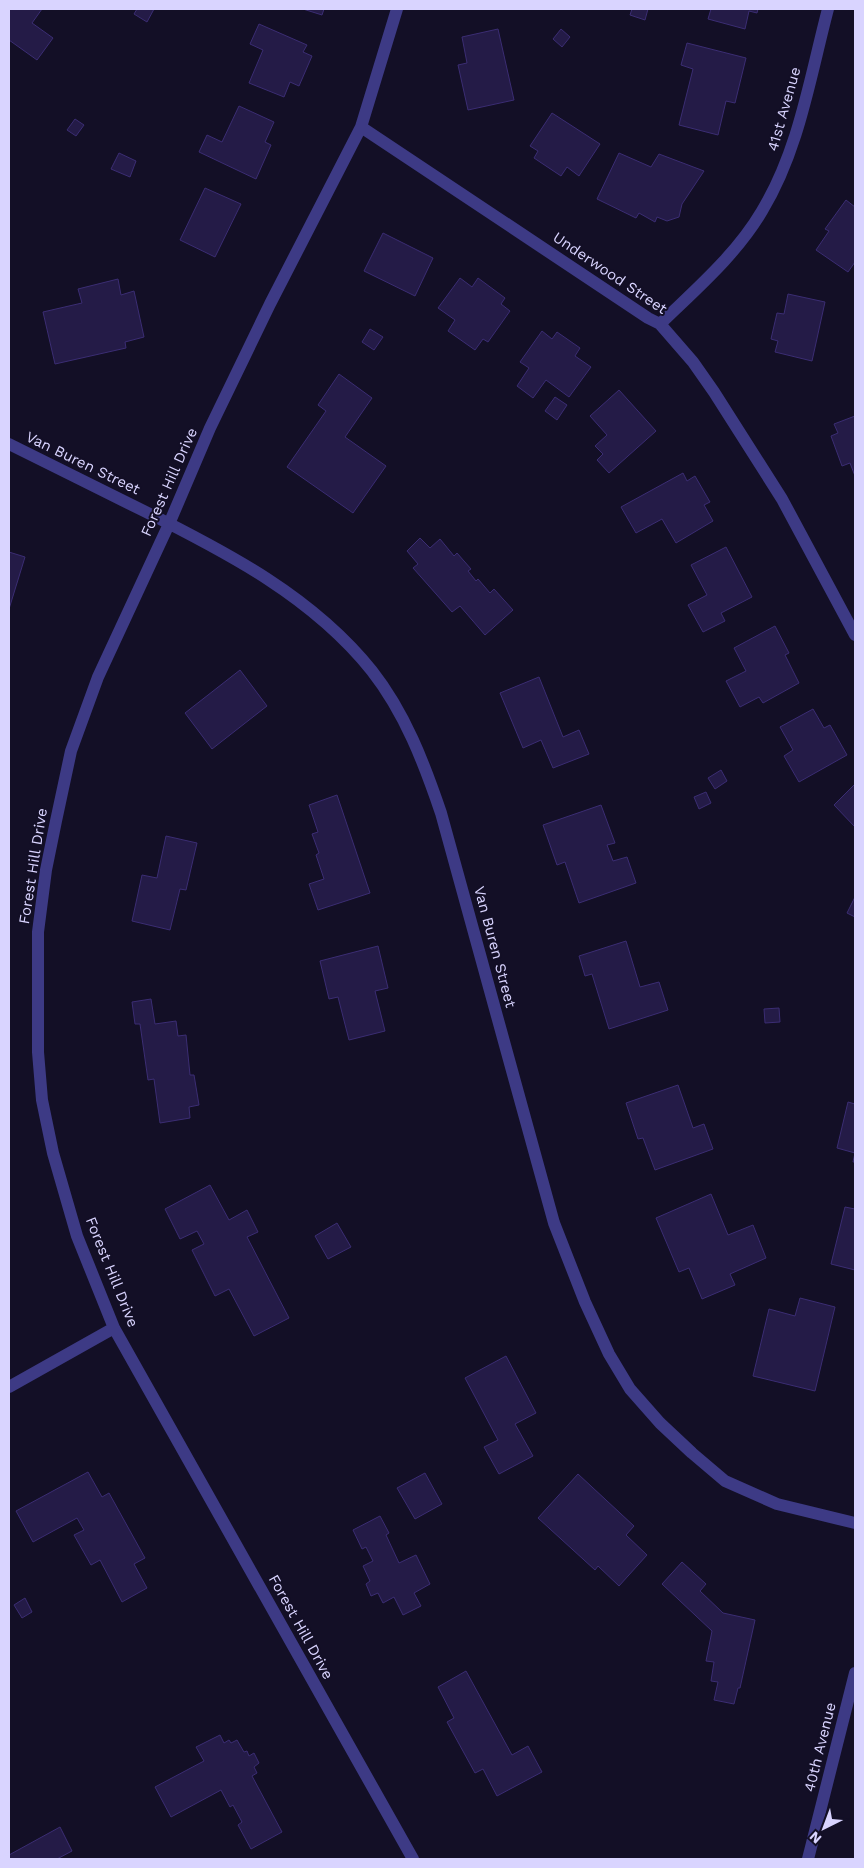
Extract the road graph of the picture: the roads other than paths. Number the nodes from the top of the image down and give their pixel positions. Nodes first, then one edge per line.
1 (397, 9) edge
2 (828, 9) edge
3 (361, 127) junction
4 (660, 324) junction
5 (9, 444) edge
6 (169, 524) junction
7 (855, 635) edge
8 (114, 1328) junction
9 (9, 1387) edge
10 (855, 1523) edge
11 (855, 1673) edge
12 (413, 1859) edge
13 (808, 1859) edge

1 - 3 street, Forest Hill Drive
2 - 4 street, 41st Avenue
3 - 4 street, Underwood Street
3 - 6 street, Forest Hill Drive
4 - 7 street, Underwood Street
5 - 6 street, Van Buren Street
6 - 8 street, Forest Hill Drive
6 - 10 street, Van Buren Street
8 - 9 street
8 - 12 street, Forest Hill Drive
11 - 13 street, 40th Avenue

